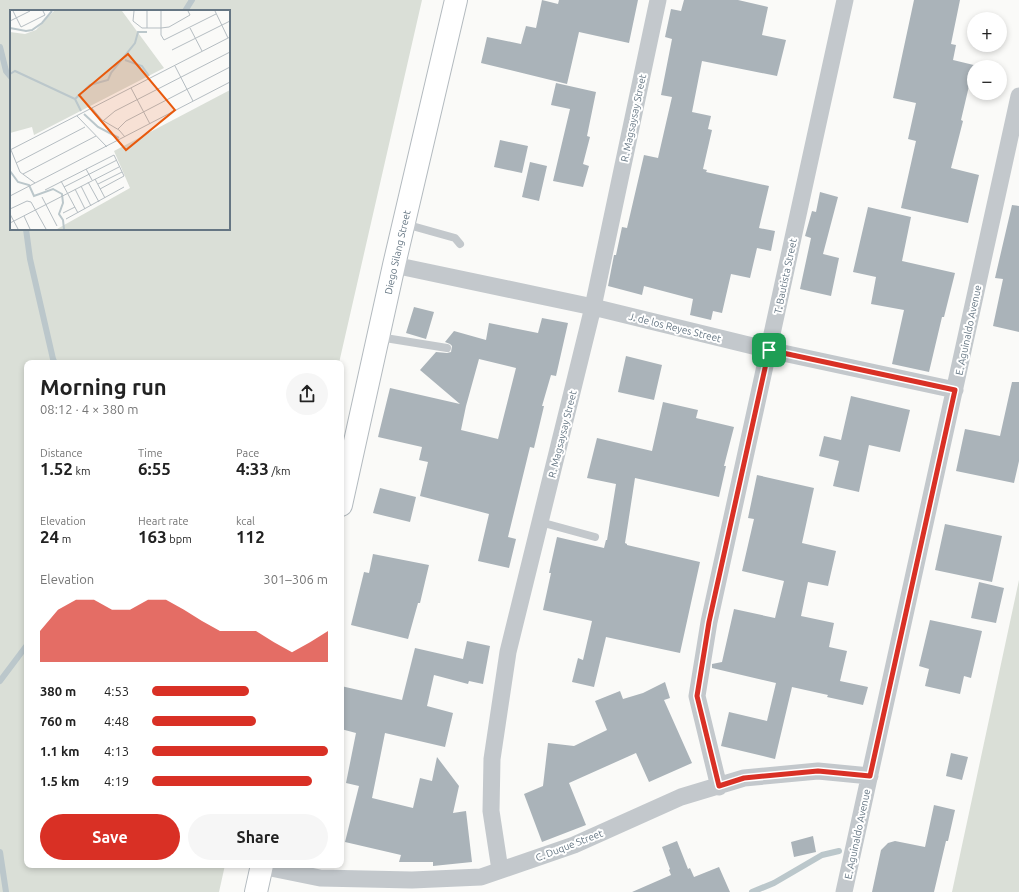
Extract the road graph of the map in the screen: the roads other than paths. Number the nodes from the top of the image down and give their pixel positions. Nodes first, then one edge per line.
1 (456, 0) edge
2 (658, 0) edge
3 (845, 0) edge
4 (1019, 96) edge
5 (404, 224) junction
6 (460, 244) dead end
7 (394, 265) junction
8 (594, 307) junction
9 (378, 337) junction
10 (447, 348) dead end
11 (769, 350) junction
12 (955, 390) junction
13 (344, 491) edge
14 (540, 522) junction
15 (595, 537) dead end
16 (870, 776) junction
17 (719, 786) junction
18 (260, 868) edge
19 (275, 868) edge
20 (500, 870) junction
21 (256, 892) edge
22 (844, 892) edge

1 - 5 street, Diego Silang Street
2 - 8 street, R. Magsaysay Street
3 - 11 street, T. Bautista Street
4 - 12 street, E. Aguinaldo Avenue
5 - 6 lane
5 - 7 street, Diego Silang Street
7 - 8 street, J. de los Reyes Street
7 - 9 street, Diego Silang Street
8 - 11 street, J. de los Reyes Street
8 - 14 street, R. Magsaysay Street
9 - 10 lane
9 - 13 street, Diego Silang Street
11 - 12 street, J. de los Reyes Street
11 - 17 street, T. Bautista Street
12 - 16 street, E. Aguinaldo Avenue
14 - 15 lane
14 - 20 street, R. Magsaysay Street
16 - 17 street, C. Duque Street
16 - 22 street, E. Aguinaldo Avenue
17 - 20 street, C. Duque Street
18 - 21 street
19 - 20 street, C. Duque Street

